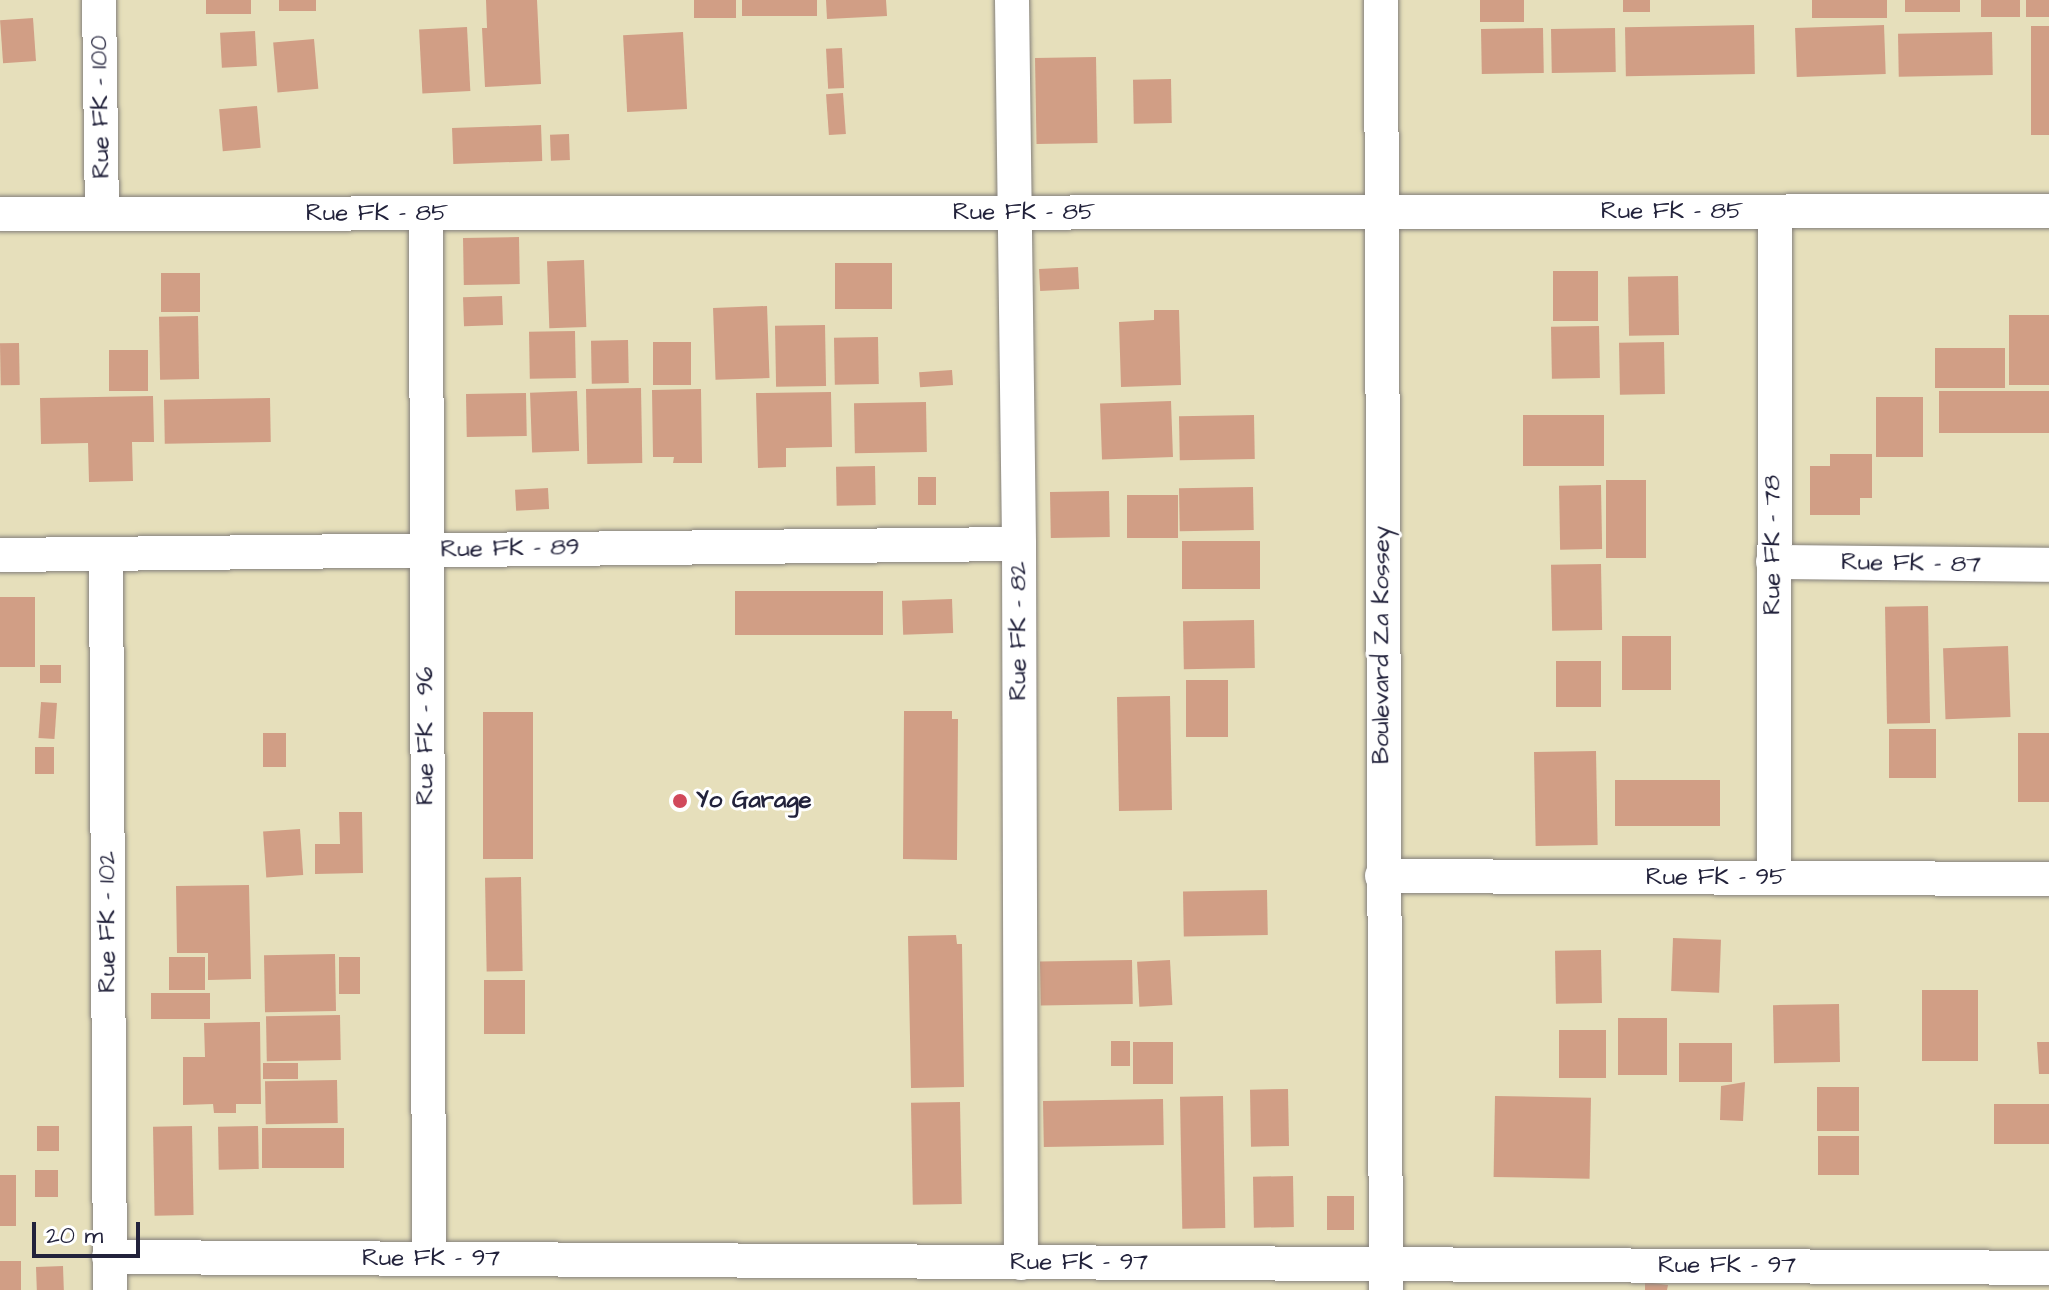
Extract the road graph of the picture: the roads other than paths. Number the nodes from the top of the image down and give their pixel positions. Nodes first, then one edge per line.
1 (99, 0) edge
2 (1012, 0) edge
3 (1381, 0) edge
4 (2049, 211) edge
5 (1383, 212) junction
6 (1775, 212) junction
7 (1014, 213) junction
8 (0, 214) edge
9 (102, 214) junction
10 (426, 214) junction
11 (1019, 544) junction
12 (425, 550) junction
13 (106, 554) junction
14 (0, 555) edge
15 (1773, 562) junction
16 (2049, 565) edge
17 (1382, 876) junction
18 (1774, 878) junction
19 (2049, 879) edge
20 (429, 1259) junction
21 (1021, 1263) junction
22 (2049, 1268) edge
23 (110, 1273) edge
24 (1386, 1277) edge

1 - 9 street, Rue FK - 100
2 - 7 street, Rue FK - 82
3 - 5 street, Boulevard Za Kossey
4 - 6 street, Rue FK - 85
5 - 6 street, Rue FK - 85
5 - 7 street, Rue FK - 85
5 - 17 street, Boulevard Za Kossey
6 - 15 street, Rue FK - 78
7 - 10 street, Rue FK - 85
7 - 11 street, Rue FK - 82
8 - 9 street, Rue FK - 85
9 - 10 street, Rue FK - 85
10 - 12 street, Rue FK - 96
11 - 12 street, Rue FK - 89
11 - 21 street, Rue FK - 82
12 - 13 street, Rue FK - 89
12 - 20 street, Rue FK - 96
13 - 14 street, Rue FK - 89
13 - 23 street, Rue FK - 102
15 - 16 street, Rue FK - 87
15 - 18 street, Rue FK - 78
17 - 18 street, Rue FK - 95
17 - 24 street, Boulevard Za Kossey
18 - 19 street, Rue FK - 95
20 - 21 street, Rue FK - 97
20 - 23 street, Rue FK - 97
21 - 24 street, Rue FK - 97
22 - 24 street, Rue FK - 97

